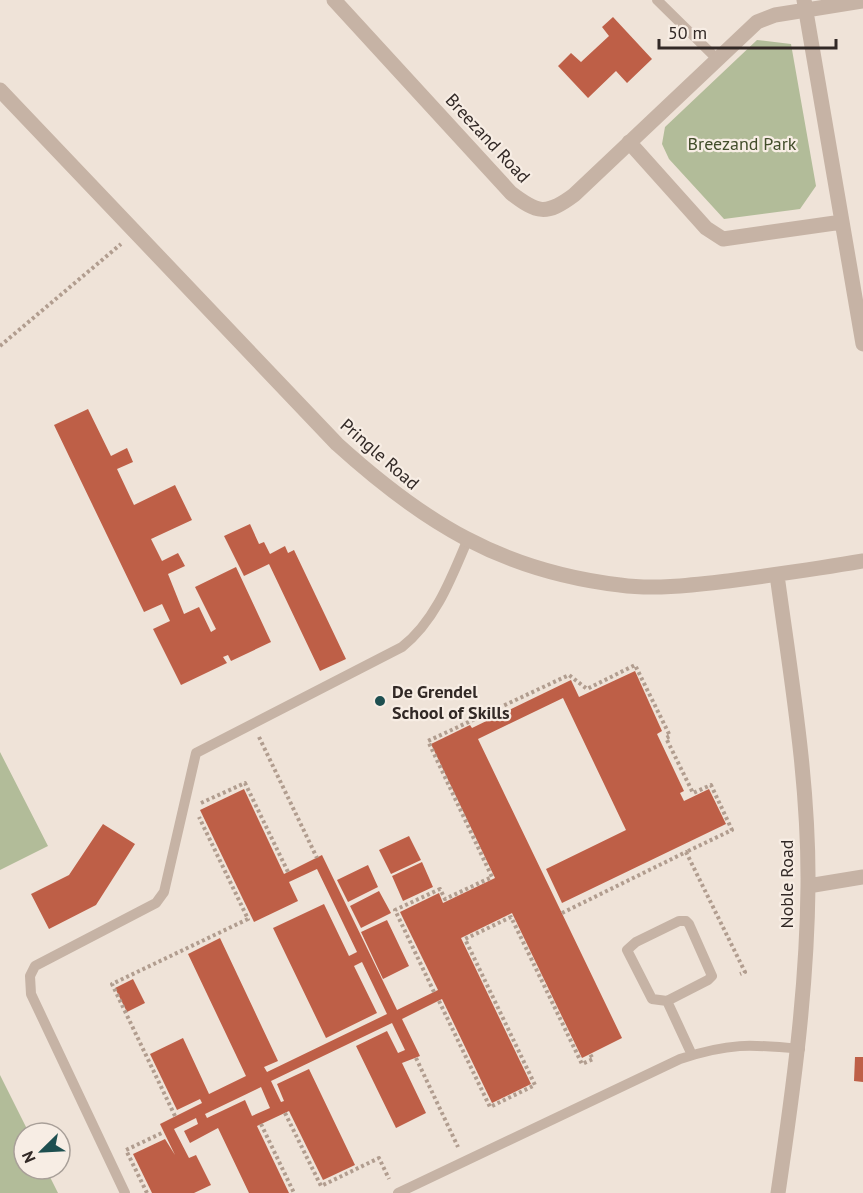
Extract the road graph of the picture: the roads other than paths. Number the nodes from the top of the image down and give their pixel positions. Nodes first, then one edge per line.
1 (357, 0) edge
2 (657, 0) edge
3 (863, 0) edge
4 (340, 6) edge
5 (805, 6) edge
6 (717, 58) junction
7 (0, 90) edge
8 (629, 142) junction
9 (842, 222) junction
10 (863, 344) edge
11 (467, 541) junction
12 (863, 561) edge
13 (777, 575) junction
14 (863, 877) edge
15 (808, 886) junction
16 (667, 1001) junction
17 (800, 1049) junction
18 (692, 1055) junction
19 (395, 1189) edge
20 (125, 1193) edge
21 (778, 1193) edge

1 - 4 street
2 - 6 lane
3 - 5 street, Breezand Road
4 - 8 street, Breezand Road
5 - 6 street, Breezand Road
5 - 9 street
6 - 8 street, Breezand Road
7 - 11 street, Pringle Road
8 - 9 street
9 - 10 street
11 - 13 street, Pringle Road
11 - 20 lane
12 - 13 street, Pringle Road
13 - 15 street, Noble Road
14 - 15 street
15 - 17 street, Noble Road
16 - 16 lane
16 - 18 lane
17 - 18 lane
17 - 21 street, Noble Road
18 - 19 lane

